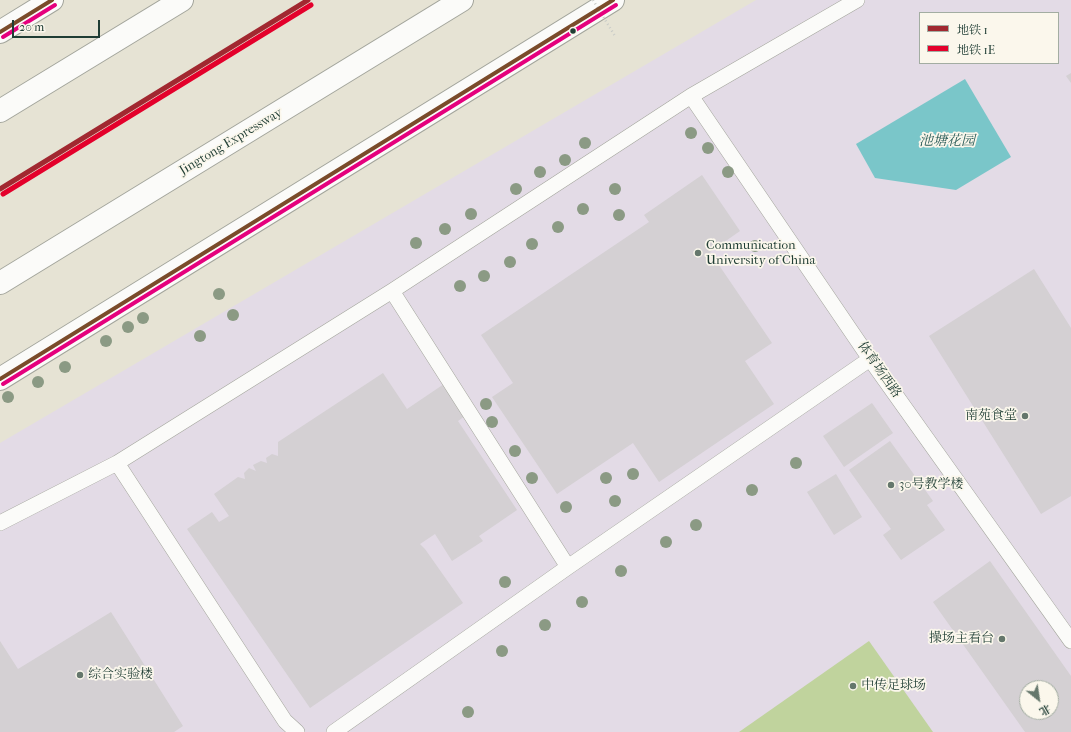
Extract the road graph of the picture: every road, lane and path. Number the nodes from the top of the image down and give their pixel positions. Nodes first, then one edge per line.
1 (52, 0) edge
2 (182, 0) edge
3 (462, 0) edge
4 (594, 0) edge
5 (613, 0) edge
6 (857, 0) edge
7 (0, 32) edge
8 (615, 36) dead end
9 (691, 96) junction
10 (0, 111) edge
11 (0, 283) edge
12 (392, 291) junction
13 (870, 359) junction
14 (0, 379) edge
15 (118, 463) junction
16 (0, 523) edge
17 (568, 567) junction
18 (1071, 641) edge
19 (297, 732) edge
20 (334, 732) edge

1 - 7 main road
2 - 10 main road
3 - 11 main road, Jingtong Expressway
4 - 8 path, bridge
5 - 14 main road
6 - 9 lane
9 - 12 lane
9 - 13 lane, 体育场西路
12 - 15 lane
12 - 17 lane
13 - 17 lane
13 - 18 lane, 体育场西路
15 - 16 lane
15 - 19 lane
17 - 20 lane

